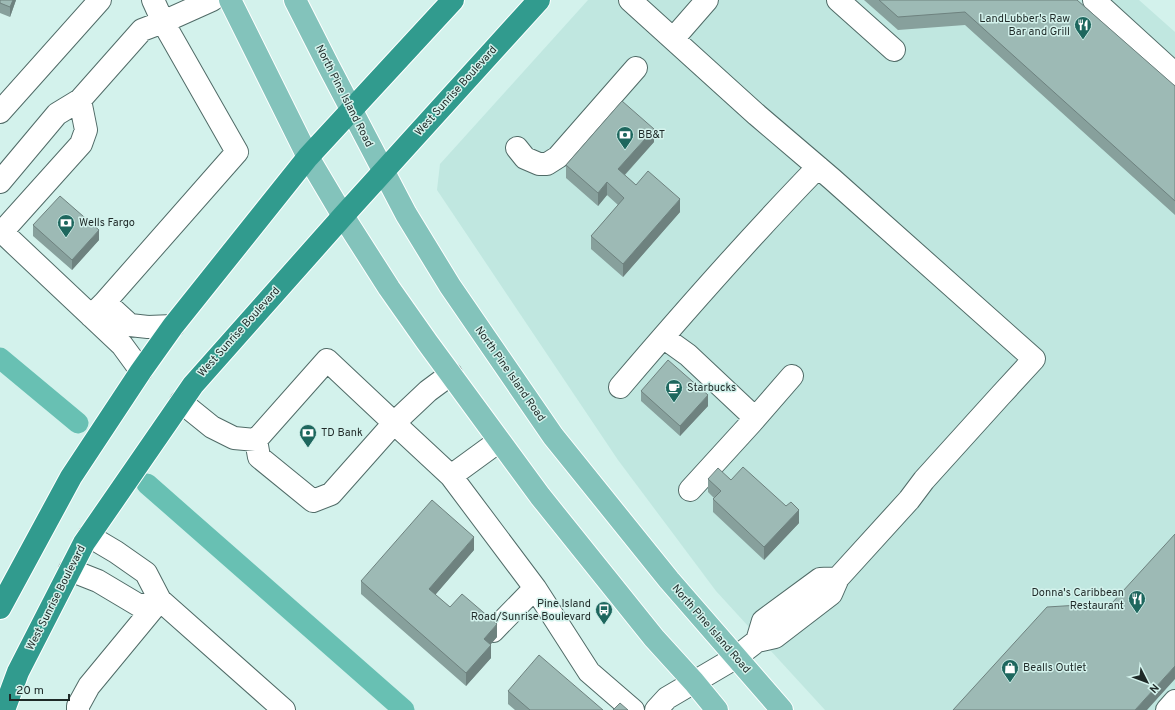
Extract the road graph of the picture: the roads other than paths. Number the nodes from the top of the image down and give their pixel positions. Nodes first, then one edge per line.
1 (100, 0) edge
2 (153, 0) edge
3 (212, 0) edge
4 (230, 0) edge
5 (295, 0) edge
6 (453, 0) edge
7 (539, 0) edge
8 (630, 0) edge
9 (707, 0) edge
10 (838, 0) edge
11 (1094, 0) edge
12 (163, 22) junction
13 (673, 39) junction
14 (894, 50) dead end
15 (636, 68) dead end
16 (1175, 74) edge
17 (80, 100) junction
18 (351, 110) junction
19 (0, 112) edge
20 (517, 148) dead end
21 (308, 157) junction
22 (818, 167) junction
23 (383, 172) junction
24 (0, 182) edge
25 (342, 216) junction
26 (1, 231) edge
27 (98, 309) junction
28 (173, 326) junction
29 (663, 337) junction
30 (141, 371) junction
31 (450, 374) junction
32 (792, 376) dead end
33 (620, 387) dead end
34 (176, 410) junction
35 (755, 418) junction
36 (394, 423) junction
37 (256, 440) junction
38 (500, 441) junction
39 (451, 476) junction
40 (690, 490) dead end
41 (93, 529) junction
42 (70, 570) junction
43 (535, 588) junction
44 (160, 600) junction
45 (0, 608) edge
46 (493, 630) edge
47 (736, 658) junction
48 (694, 682) junction
49 (1175, 701) edge
50 (4, 710) edge
51 (78, 710) edge
52 (284, 710) edge
53 (633, 710) edge
54 (656, 710) edge
55 (717, 710) edge
56 (782, 710) edge
57 (1167, 710) edge

1 - 19 lane
2 - 12 lane
3 - 12 lane
4 - 21 main road
5 - 18 main road, North Pine Island Road
6 - 18 highway
7 - 23 highway, West Sunrise Boulevard
8 - 13 lane
9 - 13 lane
10 - 14 lane
11 - 16 lane
12 - 17 lane
12 - 27 lane
13 - 22 lane
15 - 20 lane
17 - 24 lane
17 - 26 lane
18 - 21 highway
18 - 23 main road, North Pine Island Road
21 - 25 main road
21 - 28 highway
22 - 29 lane
22 - 47 lane
23 - 25 highway, West Sunrise Boulevard
23 - 47 main road, North Pine Island Road
25 - 31 main road
25 - 34 highway, West Sunrise Boulevard
26 - 27 lane
27 - 28 lane
27 - 30 lane
28 - 30 highway
29 - 33 lane
29 - 35 lane
30 - 45 highway
31 - 36 lane
31 - 38 main road
32 - 35 lane
34 - 37 lane
34 - 41 highway, West Sunrise Boulevard
35 - 40 lane
36 - 37 lane
36 - 37 lane
36 - 39 lane
38 - 39 lane
38 - 48 main road
39 - 43 lane
41 - 42 highway, West Sunrise Boulevard
41 - 44 lane
42 - 44 lane
42 - 50 highway, West Sunrise Boulevard
43 - 46 lane
43 - 53 lane
44 - 51 lane
44 - 52 lane
47 - 48 lane
47 - 56 main road, North Pine Island Road
48 - 54 lane
48 - 55 main road
49 - 57 lane

